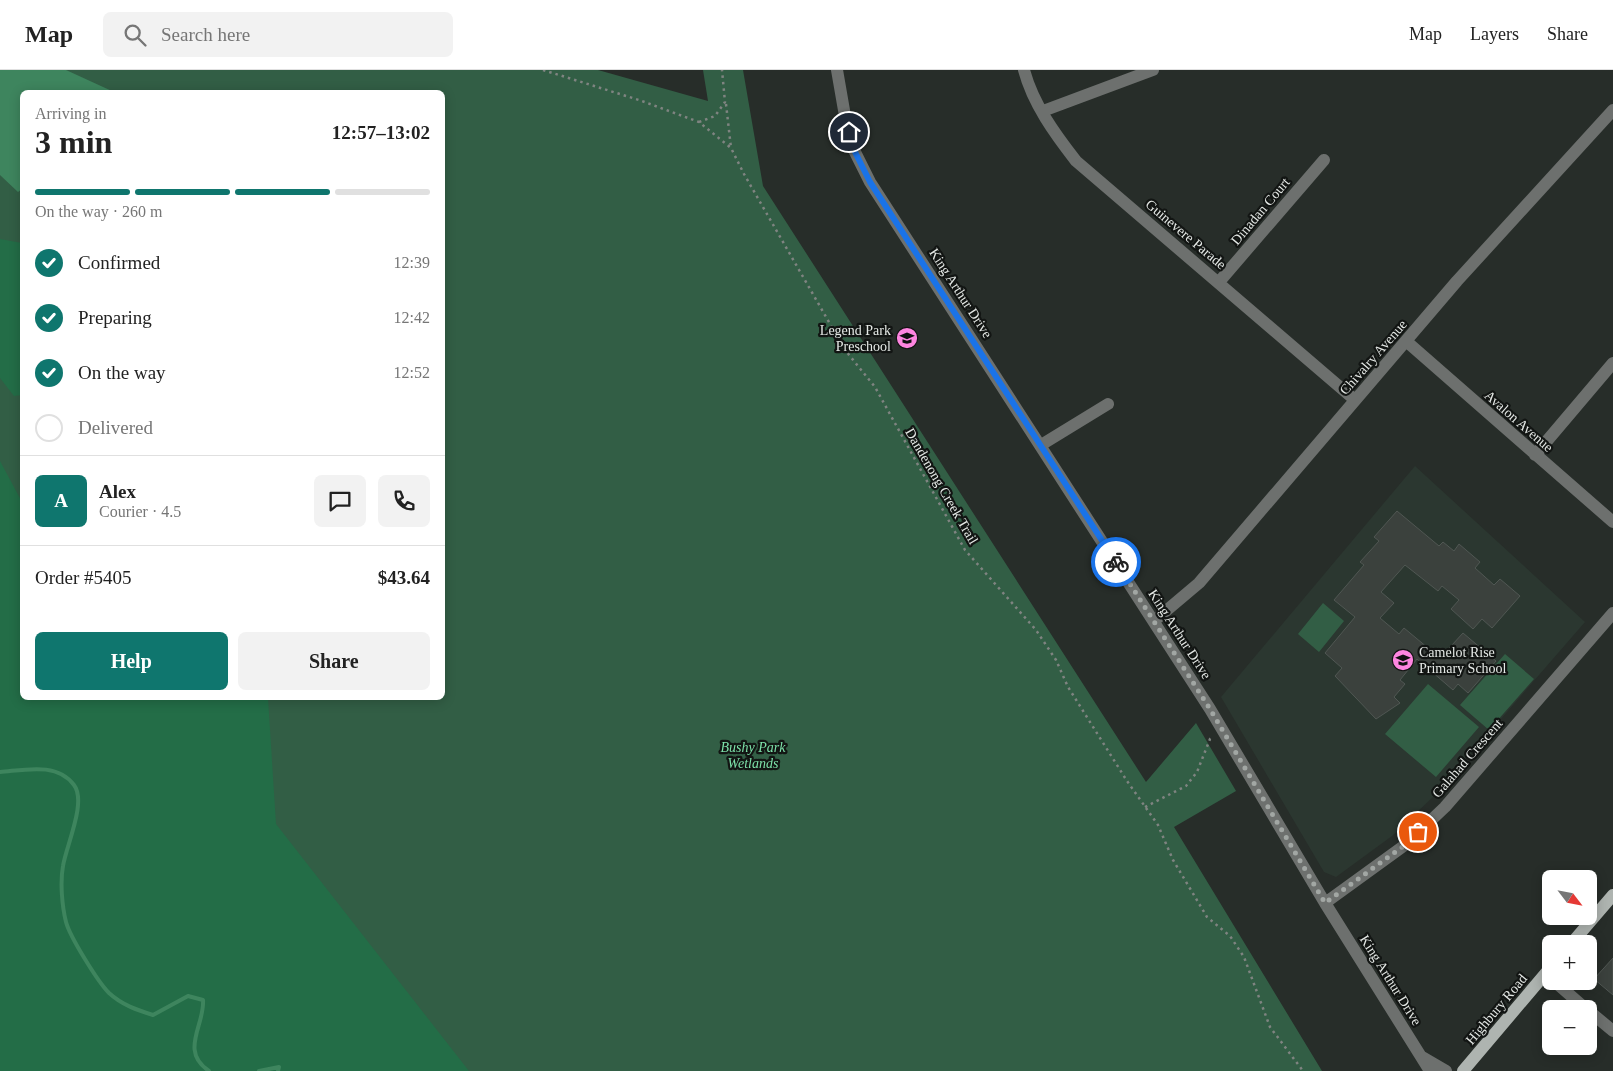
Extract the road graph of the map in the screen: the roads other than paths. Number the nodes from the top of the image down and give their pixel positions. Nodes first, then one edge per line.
1 (837, 70) edge
2 (1024, 70) edge
3 (1153, 70) edge
4 (1613, 110) edge
5 (1042, 111) junction
6 (1324, 160) dead end
7 (1219, 282) junction
8 (1406, 341) junction
9 (1613, 363) edge
10 (1354, 400) junction
11 (1108, 404) dead end
12 (1041, 445) junction
13 (1535, 455) junction
14 (1613, 522) edge
15 (1613, 613) edge
16 (1154, 621) junction
17 (1613, 895) edge
18 (1325, 903) junction
19 (1579, 935) edge
20 (1542, 984) edge
21 (1566, 990) edge
22 (1577, 1000) edge
23 (1597, 1018) edge
24 (1613, 1031) edge
25 (1420, 1056) junction
26 (1430, 1071) edge
27 (1446, 1071) edge
28 (1463, 1071) edge

1 - 12 street, King Arthur Drive
2 - 5 street, Guinevere Parade
3 - 5 street
4 - 8 street, Chivalry Avenue
5 - 7 street, Guinevere Parade
6 - 7 street, Dinadan Court
7 - 10 street, Guinevere Parade
8 - 10 street, Chivalry Avenue
8 - 13 street, Avalon Avenue
9 - 13 street
10 - 16 street, Chivalry Avenue
11 - 12 street
12 - 16 street, King Arthur Drive
13 - 14 street, Avalon Avenue
15 - 18 street, Galahad Crescent
16 - 18 street, King Arthur Drive
17 - 19 main road
18 - 25 street, King Arthur Drive
20 - 28 main road, Highbury Road
21 - 22 street
23 - 24 street
25 - 26 street, King Arthur Drive
25 - 27 street, King Arthur Drive

